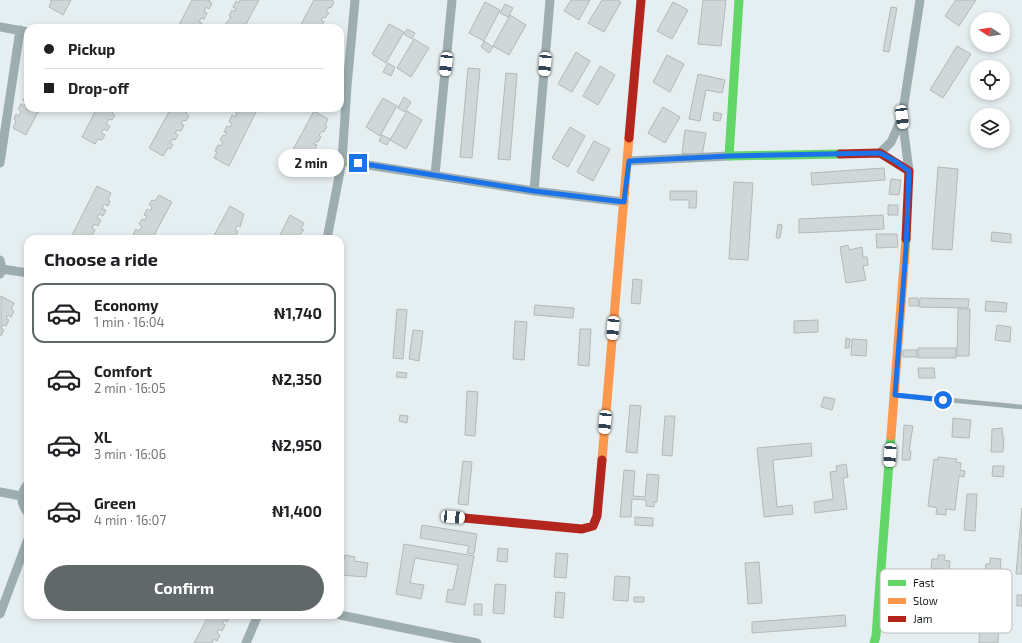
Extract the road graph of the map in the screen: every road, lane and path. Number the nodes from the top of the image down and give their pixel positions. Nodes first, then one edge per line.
1 (355, 0) edge
2 (452, 0) edge
3 (550, 0) edge
4 (641, 0) edge
5 (739, 0) edge
6 (920, 0) edge
7 (0, 27) edge
8 (24, 31) edge
9 (344, 79) edge
10 (343, 112) edge
11 (902, 117) junction
12 (880, 153) junction
13 (729, 156) junction
14 (342, 161) junction
15 (629, 161) junction
16 (0, 163) edge
17 (909, 171) junction
18 (434, 175) junction
19 (534, 191) junction
20 (624, 202) junction
21 (328, 235) edge
22 (0, 260) edge
23 (1, 272) edge
24 (24, 273) edge
25 (895, 395) junction
26 (1022, 407) edge
27 (24, 489) edge
28 (0, 492) edge
29 (21, 496) junction
30 (24, 508) edge
31 (453, 517) dead end
32 (24, 550) edge
33 (881, 569) edge
34 (880, 585) edge
35 (0, 614) edge
36 (344, 615) edge
37 (256, 619) edge
38 (246, 643) edge
39 (477, 643) edge
40 (874, 643) edge

1 - 9 street
2 - 18 street
3 - 19 street
4 - 15 street
5 - 13 street
6 - 11 street
7 - 8 street
8 - 16 street
10 - 14 street
11 - 12 street
11 - 17 street
12 - 13 street
12 - 17 street
13 - 15 street
14 - 18 street
14 - 21 street
15 - 20 street
17 - 25 street
18 - 19 street
19 - 20 street
20 - 31 street
22 - 23 street
23 - 24 street
25 - 26 lane
25 - 33 street
27 - 29 street
28 - 29 street
29 - 30 street
32 - 35 street
34 - 40 street
36 - 39 street
37 - 38 street

